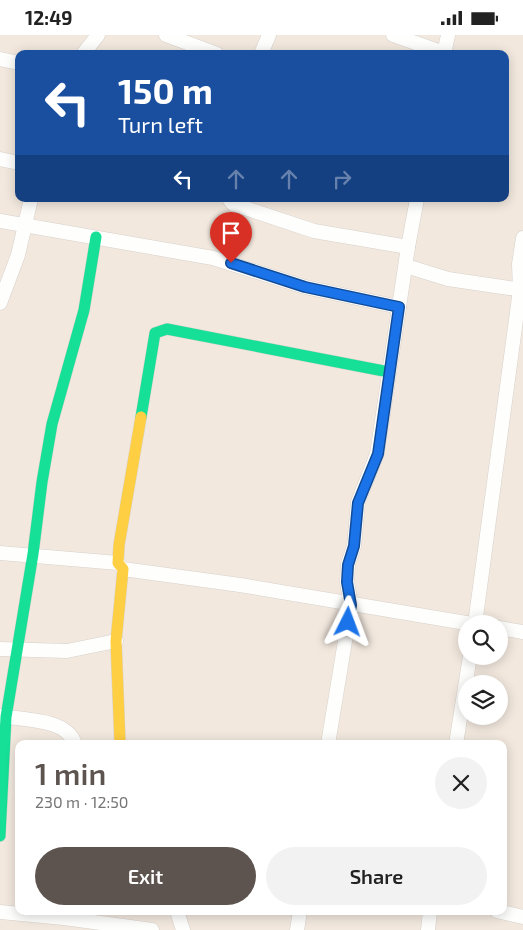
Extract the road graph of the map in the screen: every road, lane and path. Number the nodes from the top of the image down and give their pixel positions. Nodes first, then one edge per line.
1 (98, 35) edge
2 (166, 35) edge
3 (269, 35) edge
4 (393, 35) edge
5 (448, 35) edge
6 (86, 50) edge
7 (206, 50) edge
8 (263, 50) edge
9 (436, 50) edge
10 (445, 50) edge
11 (0, 59) edge
12 (15, 62) edge
13 (0, 159) edge
14 (15, 162) edge
15 (30, 202) edge
16 (231, 202) edge
17 (417, 202) edge
18 (0, 221) edge
19 (23, 225) junction
20 (96, 237) junction
21 (523, 238) edge
22 (408, 247) junction
23 (406, 266) junction
24 (522, 290) edge
25 (0, 303) edge
26 (399, 307) junction
27 (389, 372) junction
28 (0, 553) edge
29 (33, 554) junction
30 (121, 566) junction
31 (351, 605) junction
32 (474, 615) edge
33 (458, 622) edge
34 (508, 630) edge
35 (523, 632) edge
36 (116, 641) junction
37 (0, 649) edge
38 (18, 650) junction
39 (469, 665) edge
40 (3, 717) edge
41 (74, 740) edge
42 (120, 740) edge
43 (329, 740) edge
44 (457, 740) edge
45 (0, 836) edge
46 (0, 912) edge
47 (507, 913) edge
48 (15, 914) edge
49 (24, 915) edge
50 (178, 915) edge
51 (299, 915) edge
52 (430, 915) edge
53 (523, 917) edge
54 (64, 920) edge
55 (152, 930) edge
56 (183, 930) edge
57 (297, 930) edge
58 (428, 930) edge

1 - 6 street
2 - 7 street
3 - 8 street
4 - 9 street
5 - 10 street
11 - 12 street
13 - 14 street
15 - 19 street
16 - 22 street
17 - 22 street
18 - 19 street
19 - 20 street
19 - 25 street
20 - 26 street
20 - 29 street
21 - 24 street
22 - 23 street
23 - 24 street
23 - 26 street
24 - 32 street
26 - 27 street
27 - 30 street
27 - 31 street
28 - 29 street
29 - 30 street
29 - 38 street
30 - 31 street
30 - 36 street
31 - 33 street
31 - 43 street
34 - 35 street
36 - 38 street
36 - 42 street
37 - 38 street
38 - 40 street
39 - 44 street
40 - 41 street
40 - 45 street
46 - 48 street
47 - 53 street
49 - 54 street
50 - 56 street
51 - 57 street
52 - 58 street
54 - 55 street

